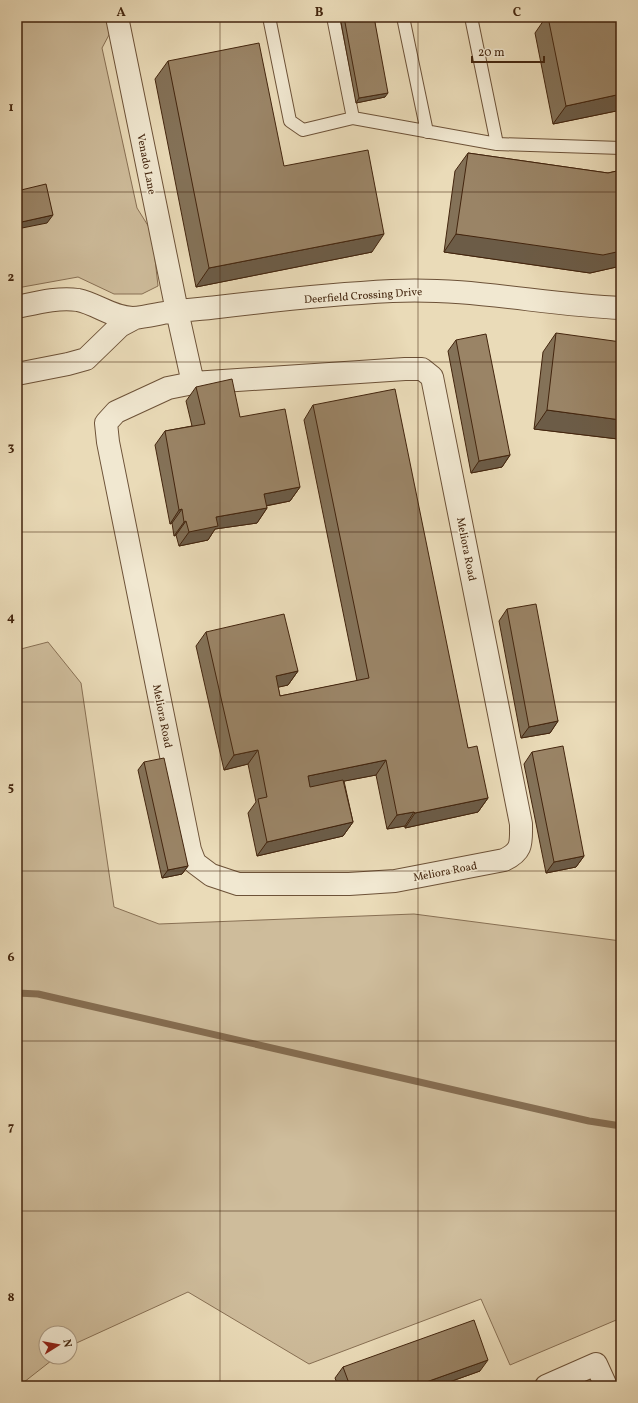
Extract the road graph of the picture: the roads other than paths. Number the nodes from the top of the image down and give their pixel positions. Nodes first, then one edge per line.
1 (117, 17) edge
2 (269, 17) edge
3 (333, 17) edge
4 (403, 17) edge
5 (471, 17) edge
6 (353, 118) junction
7 (427, 132) junction
8 (497, 144) junction
9 (621, 148) edge
10 (17, 307) edge
11 (621, 308) edge
12 (177, 311) junction
13 (135, 318) junction
14 (17, 374) edge
15 (193, 383) junction
16 (546, 1386) edge
17 (606, 1386) edge

1 - 12 street, Venado Lane
2 - 6 lane
3 - 6 lane
4 - 7 lane
5 - 8 lane
6 - 7 lane
7 - 8 lane
8 - 9 lane
10 - 13 street
11 - 12 street, Deerfield Crossing Drive
12 - 13 street, Deerfield Crossing Drive
12 - 15 street
13 - 14 street
15 - 15 street, Meliora Road
16 - 17 street

